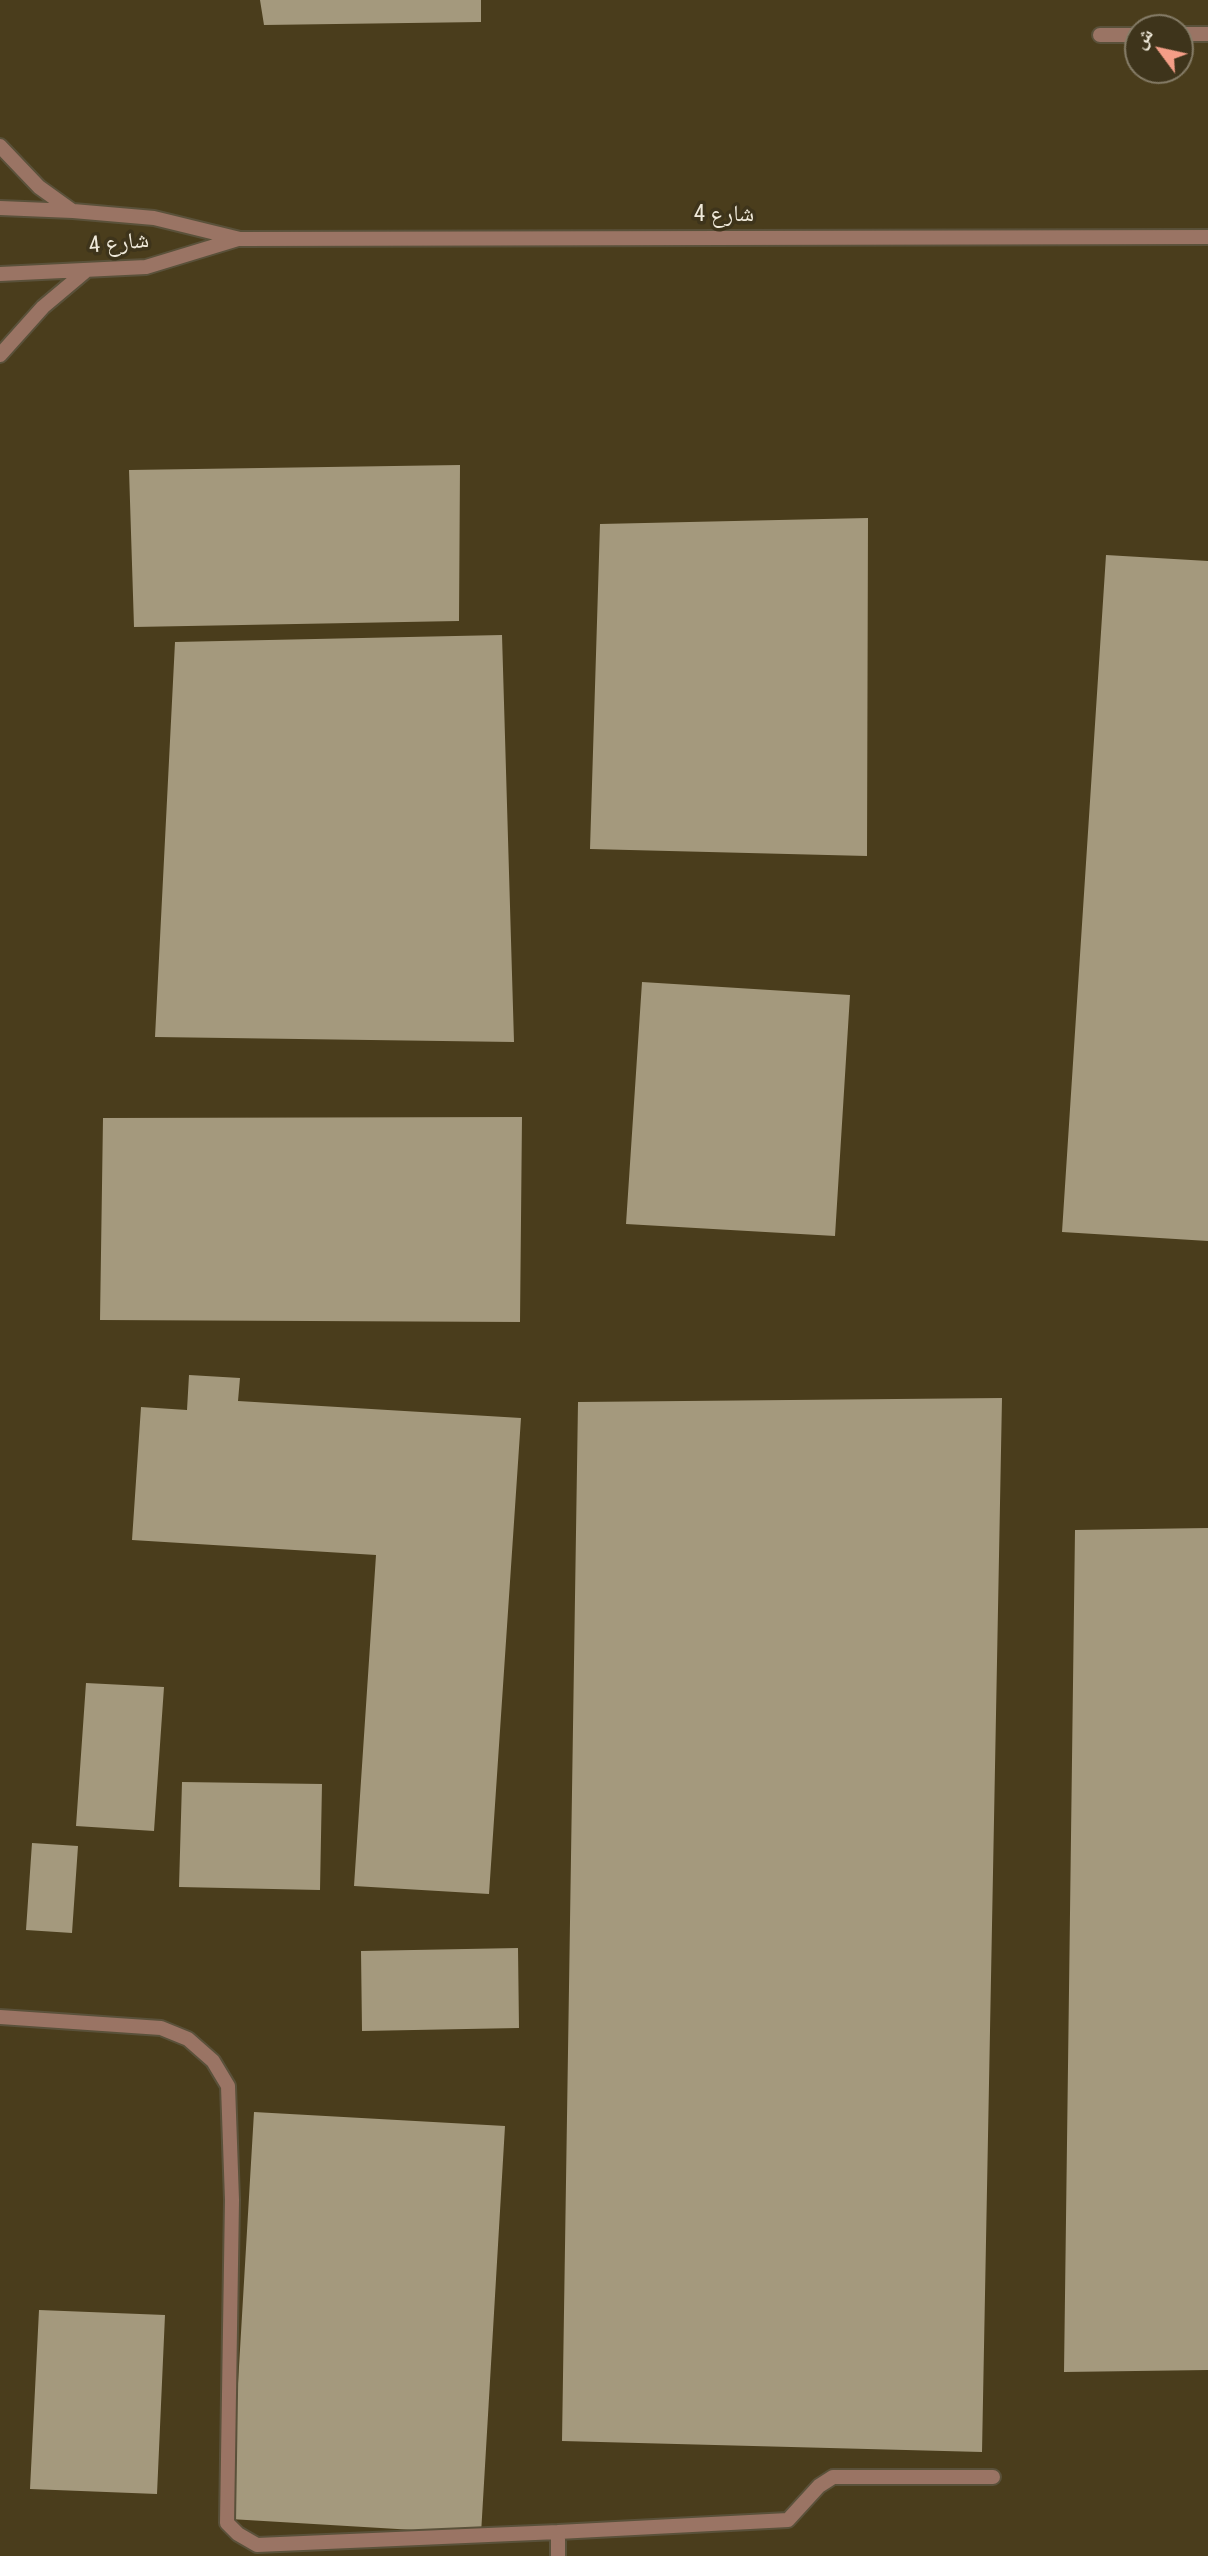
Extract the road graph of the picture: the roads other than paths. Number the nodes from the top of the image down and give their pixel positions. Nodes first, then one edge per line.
1 (1124, 34) edge
2 (1100, 35) dead end
3 (0, 146) edge
4 (0, 208) edge
5 (73, 211) junction
6 (1208, 237) edge
7 (240, 239) junction
8 (87, 270) junction
9 (0, 274) edge
10 (0, 355) edge
11 (0, 2017) edge
12 (993, 2477) dead end
13 (558, 2532) junction
14 (558, 2556) edge

1 - 2 street
3 - 5 street
4 - 5 street, شارع 4
5 - 7 street, شارع 4
6 - 7 street, شارع 4
7 - 8 street, شارع 4
8 - 9 street, شارع 4
8 - 10 street
11 - 13 street
12 - 13 street
13 - 14 street

